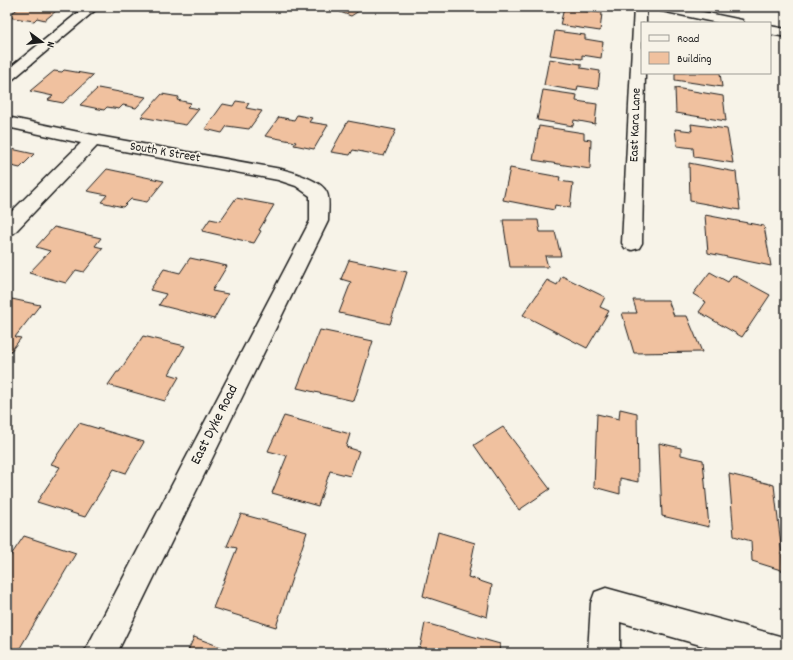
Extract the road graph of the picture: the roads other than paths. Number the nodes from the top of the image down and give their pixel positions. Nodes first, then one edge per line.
1 (93, 7) edge
2 (640, 7) edge
3 (661, 7) edge
4 (733, 22) edge
5 (771, 30) edge
6 (786, 33) edge
7 (7, 77) edge
8 (7, 122) edge
9 (93, 140) junction
10 (319, 194) joint
11 (7, 228) edge
12 (632, 243) dead end
13 (100, 653) edge
14 (604, 653) edge
15 (783, 653) edge

1 - 7 street
2 - 12 street, East Kara Lane
3 - 4 street
5 - 6 street
8 - 9 street, South K Street
9 - 10 street, South K Street
9 - 11 street
10 - 13 street, East Dyke Road
14 - 15 street

